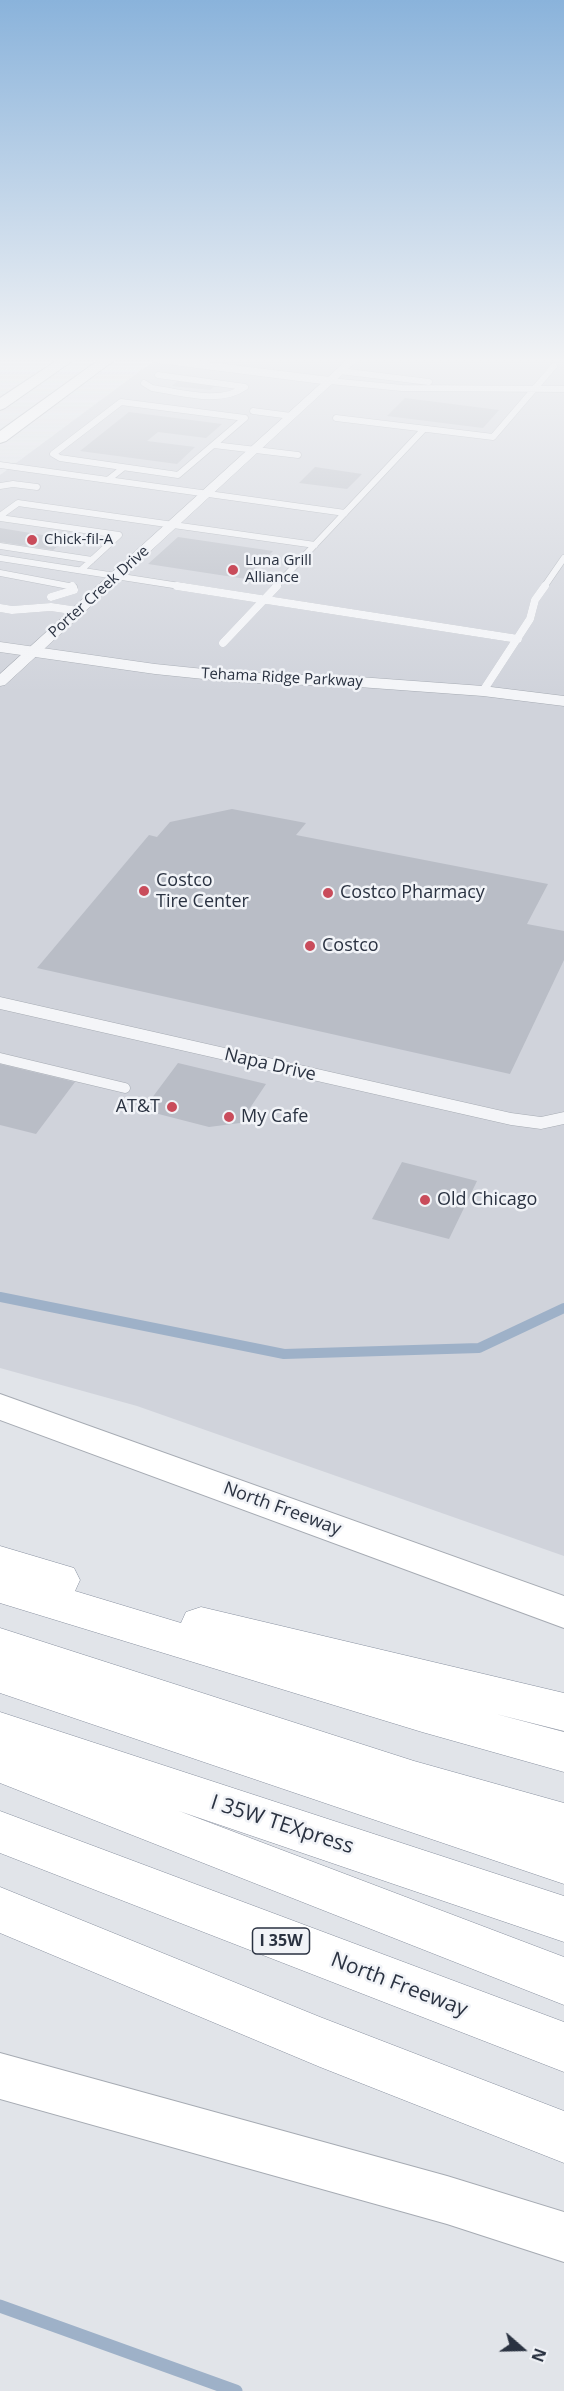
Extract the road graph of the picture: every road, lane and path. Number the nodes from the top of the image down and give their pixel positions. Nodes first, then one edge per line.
1 (43, 471) edge
2 (120, 471) edge
3 (141, 471) edge
4 (184, 471) edge
5 (233, 471) edge
6 (385, 471) edge
7 (109, 479) junction
8 (0, 486) edge
9 (37, 487) dead end
10 (208, 493) junction
11 (345, 513) junction
12 (0, 517) edge
13 (172, 525) junction
14 (315, 545) junction
15 (0, 546) edge
16 (0, 558) edge
17 (564, 558) edge
18 (92, 560) junction
19 (81, 570) junction
20 (0, 573) edge
21 (115, 577) junction
22 (51, 597) dead end
23 (263, 600) junction
24 (0, 608) edge
25 (78, 611) junction
26 (518, 639) junction
27 (223, 643) dead end
28 (0, 647) edge
29 (32, 653) junction
30 (0, 682) edge
31 (483, 691) junction
32 (564, 700) edge
33 (0, 1003) edge
34 (0, 1058) edge
35 (125, 1088) dead end
36 (564, 1118) edge
37 (0, 1407) edge
38 (0, 1562) edge
39 (0, 1586) edge
40 (564, 1612) edge
41 (0, 1646) edge
42 (0, 1675) edge
43 (564, 1712) edge
44 (0, 1731) edge
45 (564, 1752) edge
46 (0, 1763) edge
47 (564, 1824) edge
48 (0, 1832) edge
49 (564, 1862) edge
50 (0, 1910) edge
51 (564, 1919) edge
52 (564, 1981) edge
53 (564, 2047) edge
54 (0, 2076) edge
55 (564, 2138) edge
56 (564, 2237) edge

1 - 7 lane
2 - 7 lane
3 - 4 lane
5 - 10 street, Porter Creek Drive
6 - 11 lane
7 - 10 lane
8 - 9 lane
10 - 11 lane
10 - 13 street, Porter Creek Drive
11 - 14 lane
12 - 13 lane
12 - 18 lane
13 - 14 lane
13 - 21 street, Porter Creek Drive
14 - 23 lane
15 - 18 lane
16 - 19 lane
17 - 26 lane
18 - 19 lane
19 - 21 lane
20 - 22 lane
21 - 23 lane
21 - 25 street, Porter Creek Drive
23 - 26 lane
23 - 27 lane
24 - 25 lane
25 - 29 street, Porter Creek Drive
26 - 31 lane
28 - 29 street, Tehama Ridge Parkway
29 - 30 street, Porter Creek Drive
29 - 31 street, Tehama Ridge Parkway
31 - 32 street, Tehama Ridge Parkway
33 - 36 street, Napa Drive
34 - 35 lane
37 - 40 main road, North Freeway
38 - 43 highway
39 - 45 highway
41 - 47 highway
42 - 49 highway
44 - 51 highway, I 35W TEXpress
46 - 52 highway
48 - 53 highway, North Freeway / I 35W
50 - 55 highway
54 - 56 main road

